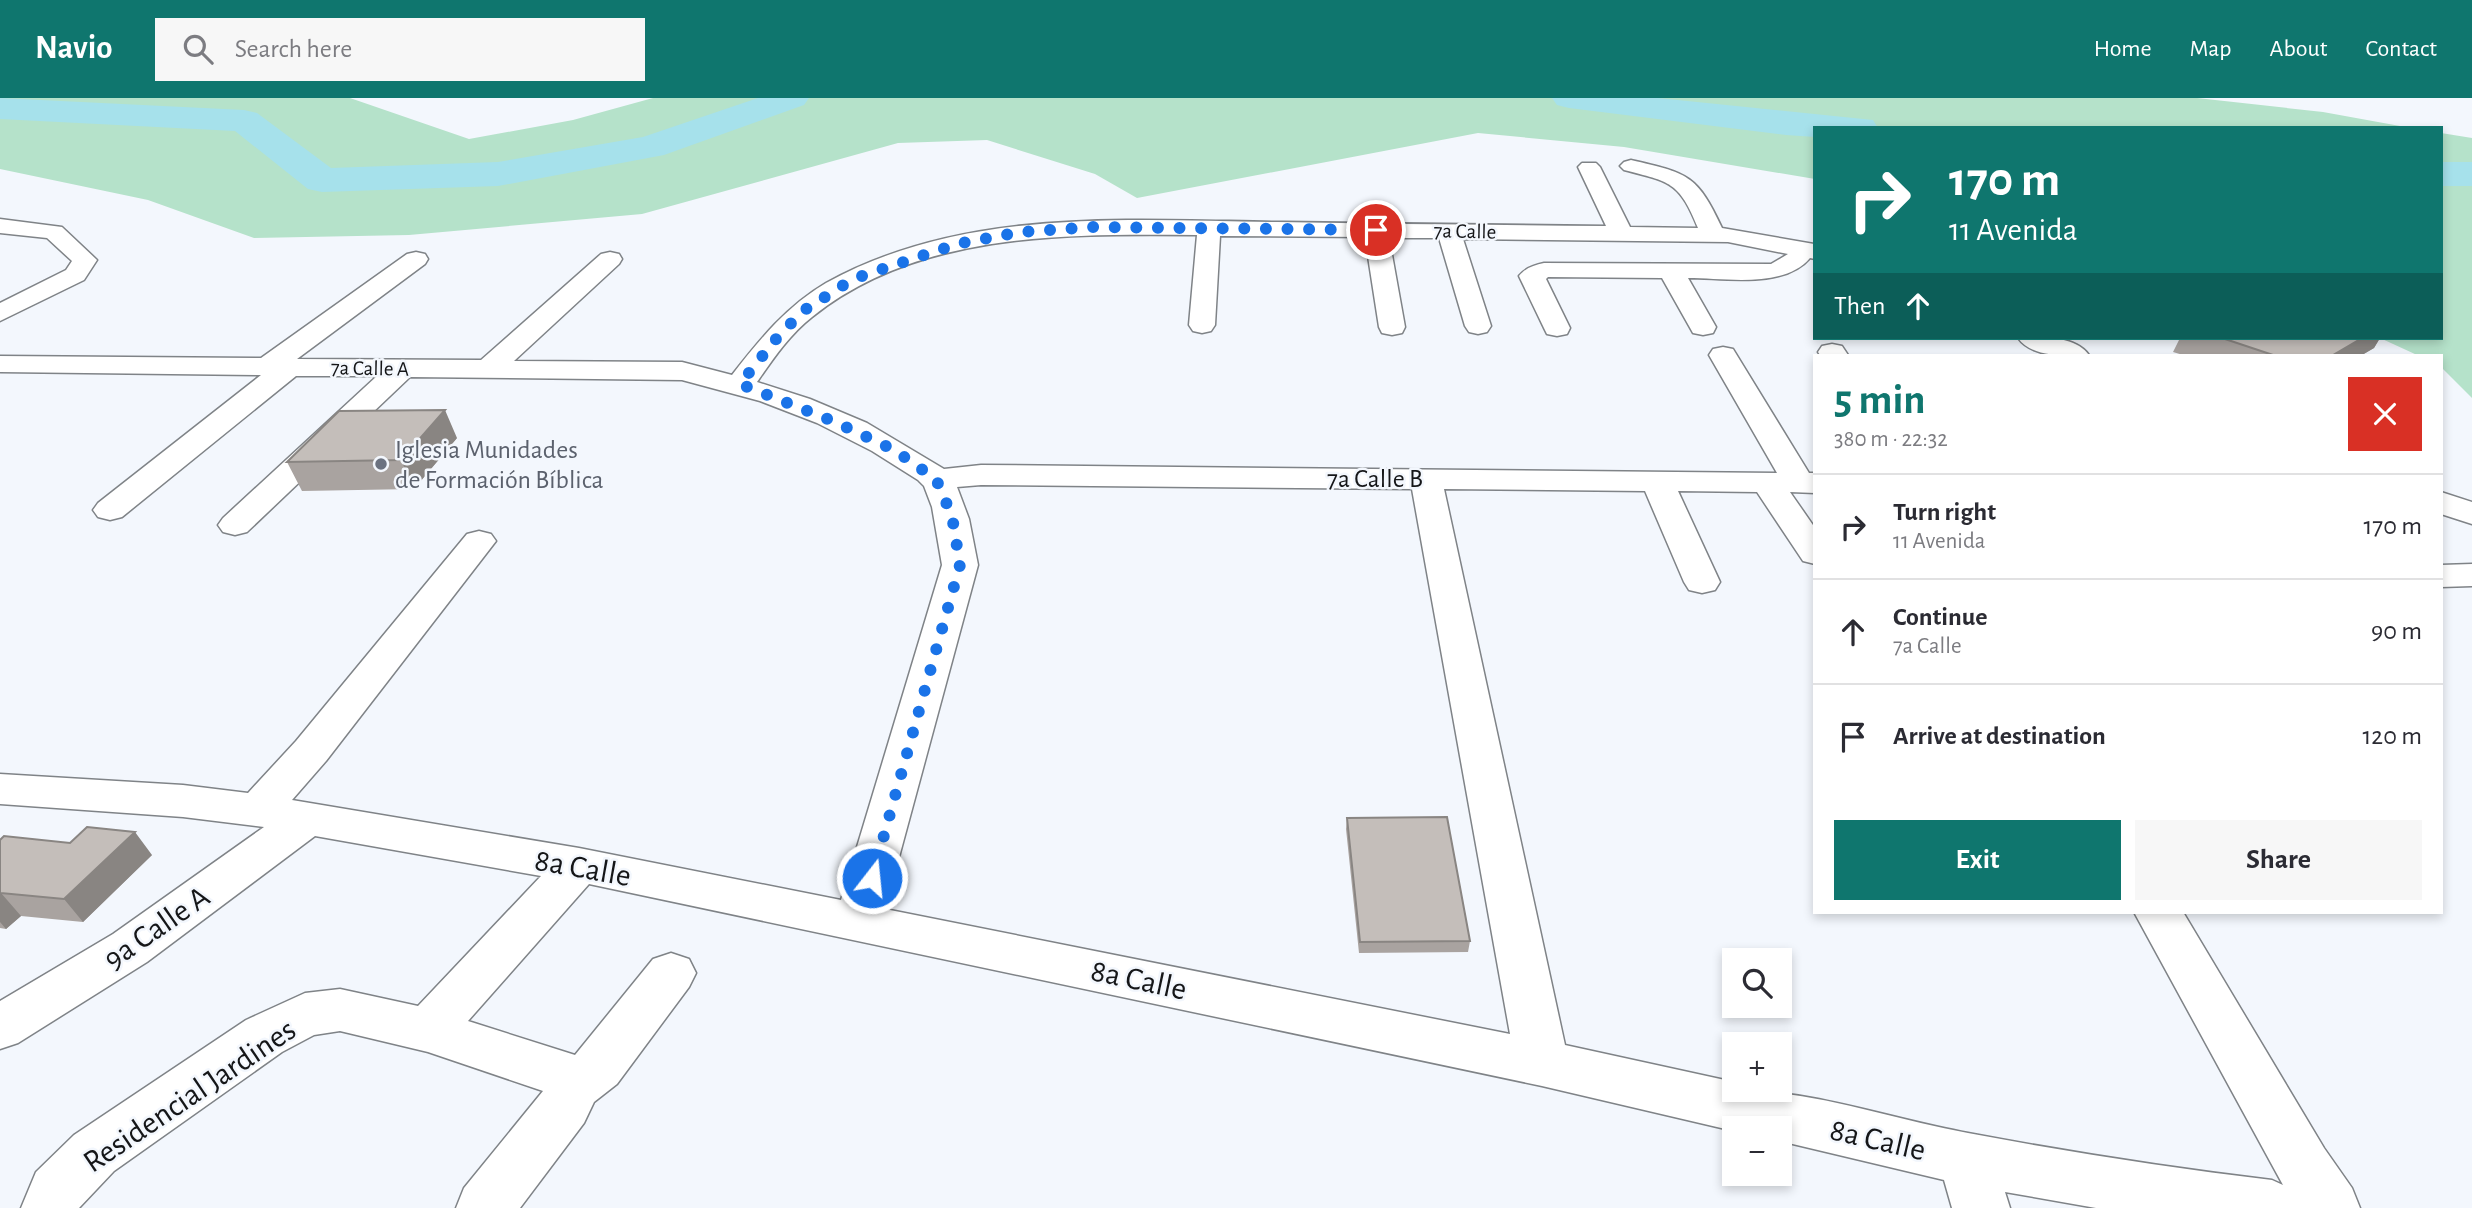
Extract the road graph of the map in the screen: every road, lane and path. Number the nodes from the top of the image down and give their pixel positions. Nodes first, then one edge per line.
1 (1631, 166) dead end
2 (1589, 167) dead end
3 (0, 226) edge
4 (1209, 228) junction
5 (1376, 230) junction
6 (1449, 231) junction
7 (1621, 233) junction
8 (1713, 234) junction
9 (1810, 251) edge
10 (416, 259) dead end
11 (610, 259) dead end
12 (1671, 271) junction
13 (0, 312) edge
14 (1202, 325) dead end
15 (1478, 326) dead end
16 (1392, 327) dead end
17 (1703, 327) dead end
18 (1557, 328) dead end
19 (2037, 340) edge
20 (2073, 354) edge
21 (1723, 355) dead end
22 (0, 364) edge
23 (278, 367) junction
24 (403, 368) junction
25 (488, 369) junction
26 (740, 384) junction
27 (936, 479) junction
28 (1424, 479) junction
29 (1657, 482) junction
30 (1794, 483) edge
31 (2443, 503) edge
32 (110, 510) dead end
33 (2472, 514) edge
34 (235, 525) dead end
35 (479, 541) dead end
36 (1813, 547) edge
37 (2472, 575) edge
38 (2443, 576) edge
39 (1702, 582) dead end
40 (0, 789) edge
41 (258, 810) junction
42 (307, 819) junction
43 (579, 865) junction
44 (2159, 914) edge
45 (857, 921) junction
46 (671, 973) dead end
47 (0, 1027) edge
48 (428, 1030) junction
49 (1542, 1063) junction
50 (575, 1085) junction
51 (1974, 1184) edge
52 (50, 1208) edge
53 (485, 1208) edge
54 (2272, 1208) edge
55 (2331, 1208) edge

1 - 8 street
2 - 7 street
3 - 13 street
4 - 5 street, 7a Calle
4 - 14 street
4 - 26 street, 7a Calle
5 - 6 street, 7a Calle
5 - 16 street
6 - 7 street, 7a Calle
6 - 15 street
7 - 8 street, 7a Calle
8 - 9 street, 7a Calle
9 - 12 street
10 - 23 street
11 - 25 street
12 - 17 street
12 - 18 street
19 - 20 street
21 - 30 street
22 - 23 street, 7a Calle A
23 - 24 street, 7a Calle A
23 - 32 street
24 - 25 street, 7a Calle A
24 - 34 street
25 - 26 street, 7a Calle A
26 - 27 street, 7a Calle A
27 - 28 street, 7a Calle B
27 - 45 street
28 - 29 street, 7a Calle B
28 - 49 street
29 - 30 street, 7a Calle B
29 - 39 street
30 - 36 street
31 - 33 street
35 - 41 street
37 - 38 street
40 - 41 street, 8a Calle
41 - 42 street, 8a Calle
42 - 43 street, 8a Calle
42 - 47 street, 9a Calle A
43 - 45 street, 8a Calle
43 - 48 street
44 - 55 street
45 - 49 street, 8a Calle
46 - 50 street
48 - 50 street, Residencial Jardines
48 - 52 street, Residencial Jardines
49 - 51 street, 8a Calle
50 - 53 street
51 - 54 street, 8a Calle

